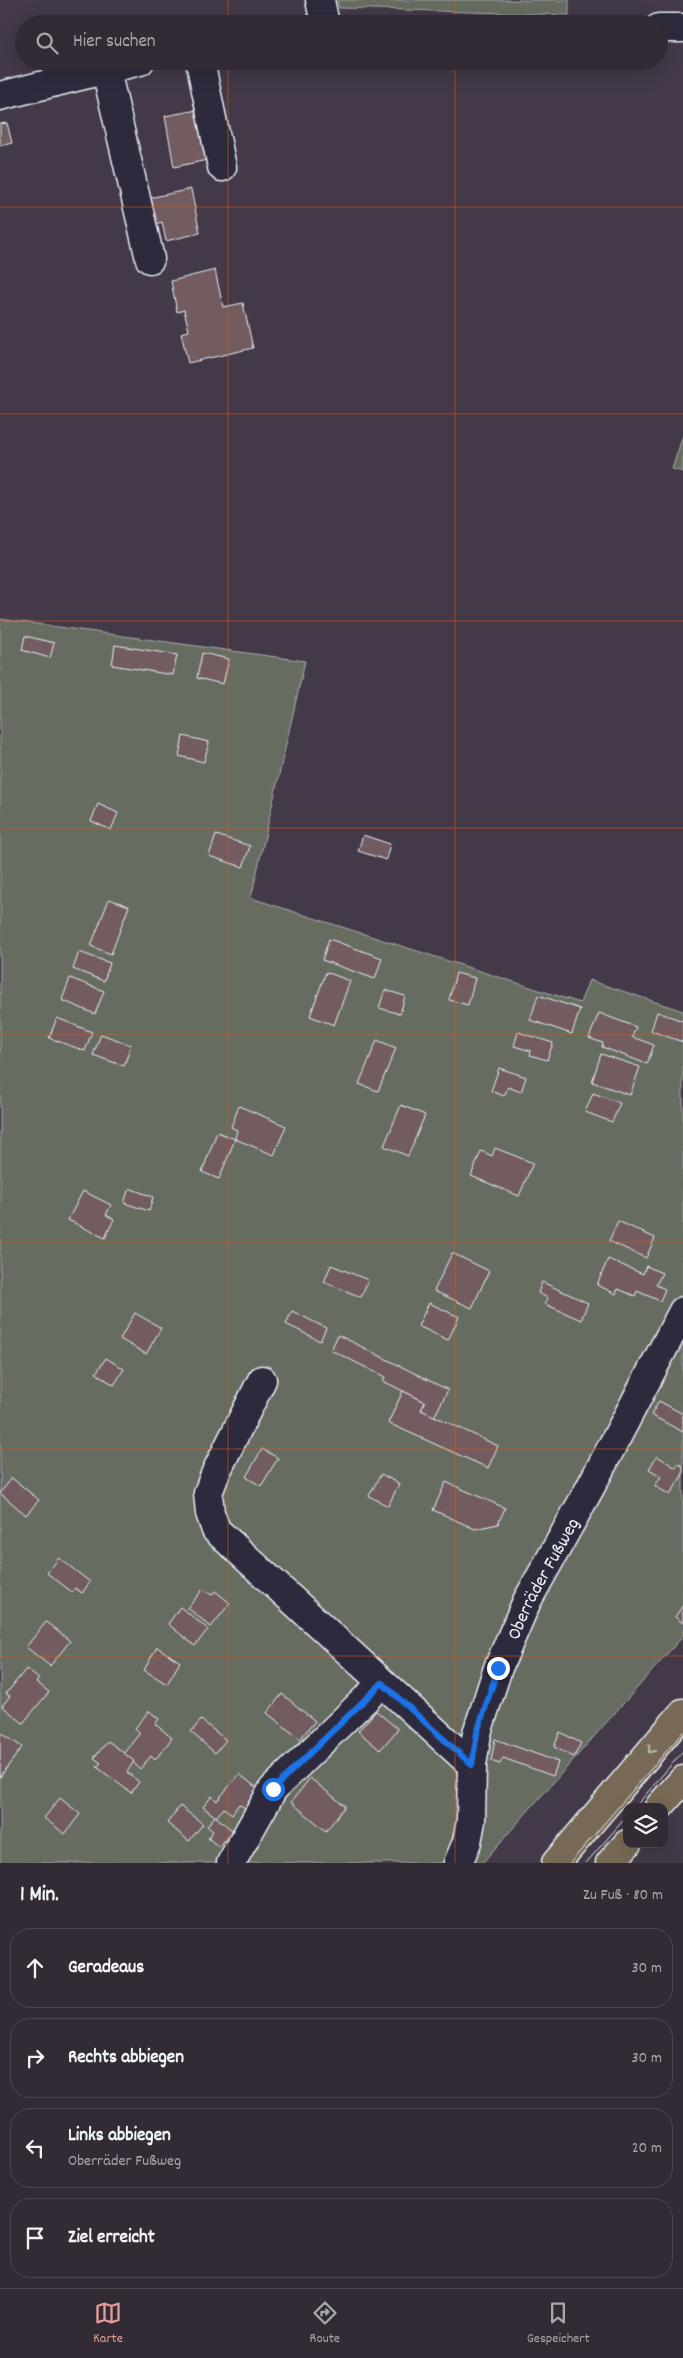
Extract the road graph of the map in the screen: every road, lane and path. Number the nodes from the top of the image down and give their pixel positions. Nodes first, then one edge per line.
1 (320, 0) edge
2 (323, 15) edge
3 (668, 28) edge
4 (683, 28) edge
5 (106, 70) joint
6 (202, 70) edge
7 (0, 96) edge
8 (222, 167) dead end
9 (150, 260) dead end
10 (683, 1311) edge
11 (262, 1380) dead end
12 (382, 1683) junction
13 (683, 1713) edge
14 (472, 1765) junction
15 (683, 1780) edge
16 (663, 1803) edge
17 (623, 1848) edge
18 (231, 1863) edge
19 (458, 1863) edge
20 (556, 1863) edge
21 (610, 1863) edge

1 - 2 lane
3 - 4 lane
5 - 7 lane
5 - 9 lane
6 - 8 lane
10 - 14 lane, Oberräder Fußweg
11 - 12 lane
12 - 14 lane
12 - 18 lane
13 -> 20 main road
14 - 19 lane, Oberräder Fußweg
15 - 16 main road
17 - 21 main road

